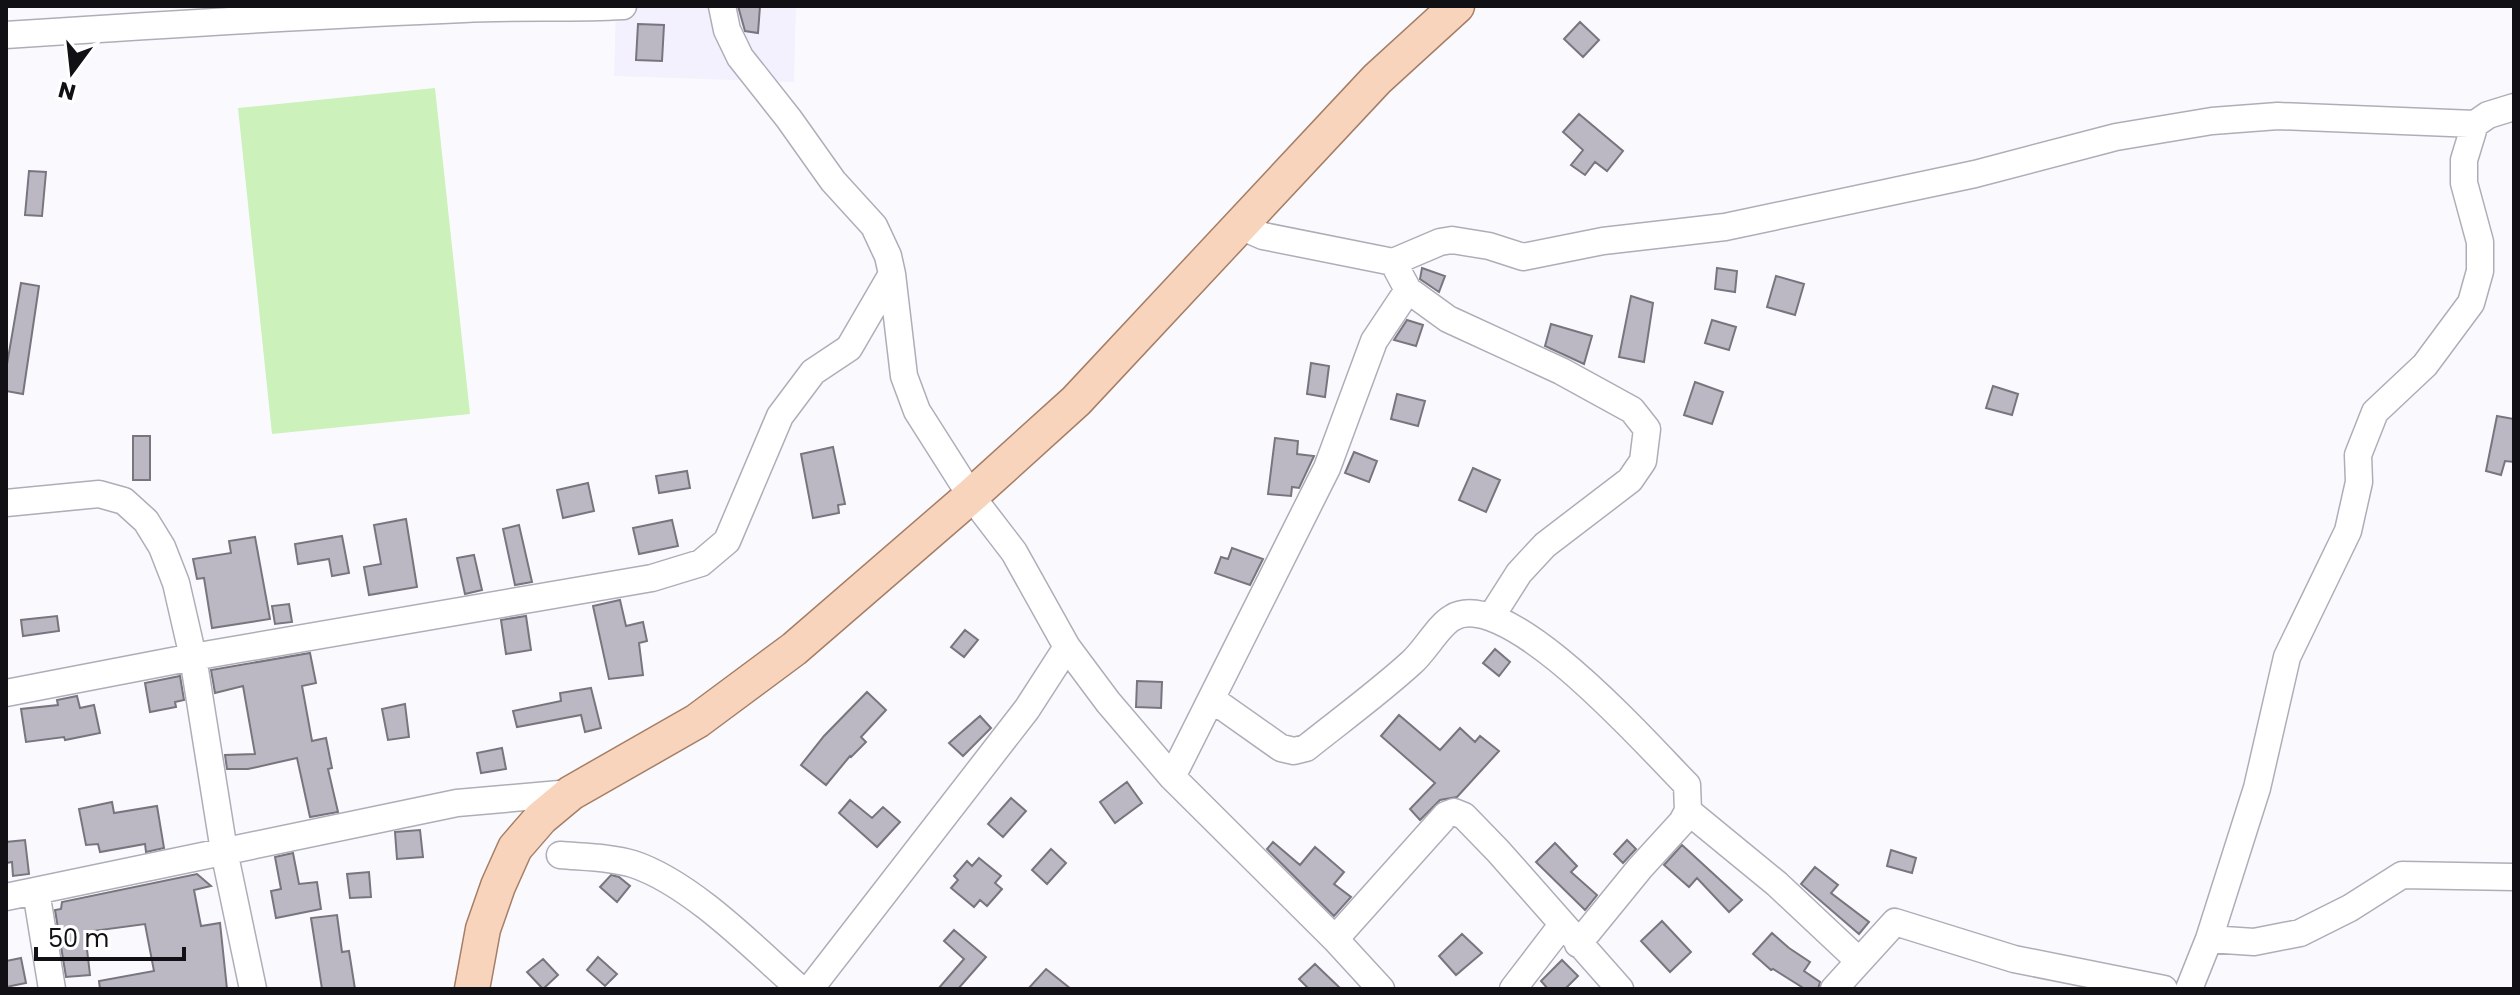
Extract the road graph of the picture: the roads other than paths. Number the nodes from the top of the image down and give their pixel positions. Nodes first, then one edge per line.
1 (515, 6) edge
2 (623, 6) edge
3 (722, 6) edge
4 (1457, 6) edge
5 (6, 35) edge
6 (2514, 107) edge
7 (2475, 124) junction
8 (1238, 225) junction
9 (1393, 262) junction
10 (892, 274) junction
11 (1408, 290) junction
12 (971, 496) junction
13 (6, 503) edge
14 (1491, 617) junction
15 (1067, 647) junction
16 (193, 657) junction
17 (6, 693) edge
18 (1213, 700) junction
19 (1172, 777) junction
20 (571, 793) junction
21 (1688, 811) junction
22 (224, 851) junction
23 (560, 855) dead end
24 (2514, 877) edge
25 (36, 891) junction
26 (6, 897) edge
27 (1570, 934) junction
28 (1335, 939) junction
29 (2209, 939) junction
30 (1858, 960) junction
31 (52, 989) edge
32 (253, 989) edge
33 (472, 989) edge
34 (800, 989) edge
35 (810, 989) edge
36 (1381, 989) edge
37 (1513, 989) edge
38 (1620, 989) edge
39 (1834, 989) edge
40 (2164, 989) edge
41 (2189, 989) edge

1 - 2 street
1 - 5 street
3 - 10 street
4 - 8 main road
6 - 7 street
7 - 9 street
7 - 29 street
8 - 9 street
8 - 12 main road
9 - 11 street
10 - 12 street
10 - 16 street
11 - 14 street
11 - 18 street
12 - 15 street
12 - 20 main road
13 - 16 street
14 - 18 street
14 - 21 street
15 - 19 street
15 - 35 street
16 - 17 street
16 - 22 street
18 - 19 street
19 - 28 street
20 - 22 street
20 - 33 main road
21 - 27 street
21 - 30 street
22 - 25 street
22 - 32 street
23 - 34 street
24 - 29 street
25 - 26 street
25 - 31 street
27 - 28 street
27 - 37 street
27 - 38 street
28 - 36 street
29 - 41 street
30 - 39 street
30 - 40 street

